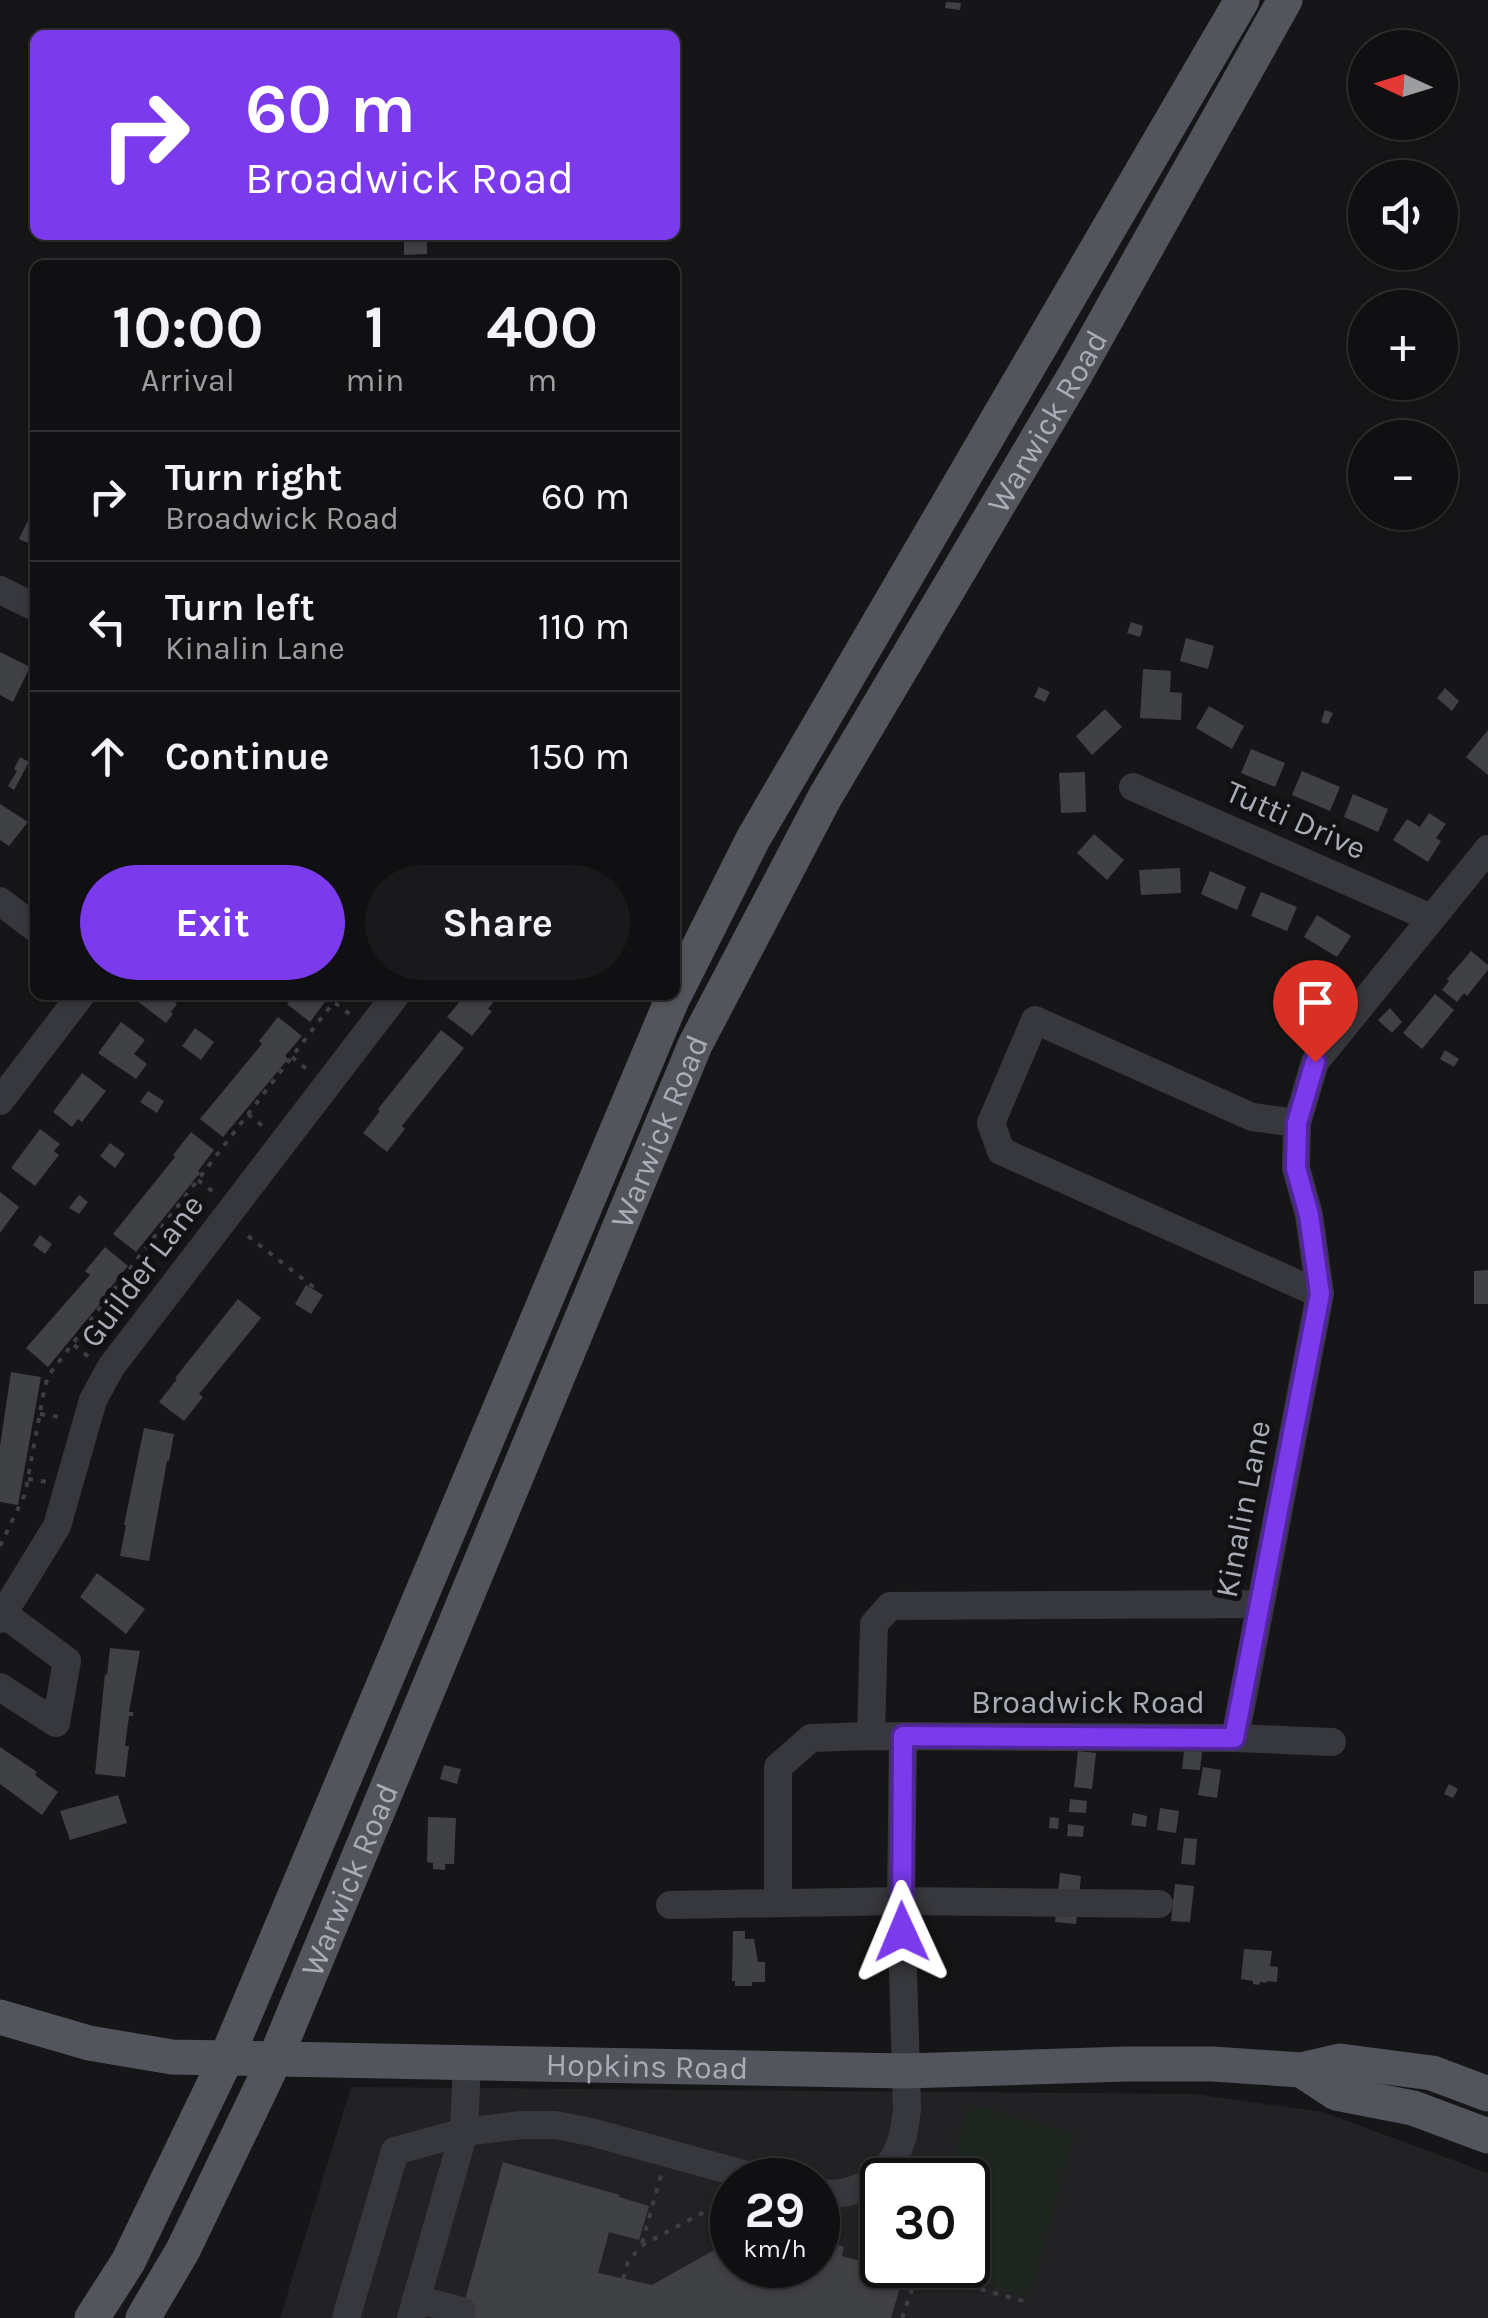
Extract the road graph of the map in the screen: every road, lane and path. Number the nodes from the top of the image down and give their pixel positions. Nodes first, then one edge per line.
1 (1242, 0) edge
2 (1286, 0) edge
3 (0, 590) edge
4 (30, 605) edge
5 (1133, 787) dead end
6 (1488, 849) edge
7 (0, 901) edge
8 (1432, 918) junction
9 (30, 924) edge
10 (680, 984) edge
11 (77, 1000) edge
12 (392, 1000) edge
13 (672, 1000) edge
14 (333, 1002) joint
15 (351, 1015) dead end
16 (292, 1057) junction
17 (310, 1071) dead end
18 (0, 1100) edge
19 (248, 1114) junction
20 (1297, 1123) junction
21 (266, 1128) dead end
22 (198, 1180) junction
23 (216, 1194) dead end
24 (159, 1232) junction
25 (248, 1236) dead end
26 (176, 1245) dead end
27 (310, 1287) dead end
28 (1320, 1294) junction
29 (112, 1295) junction
30 (127, 1309) dead end
31 (73, 1345) junction
32 (90, 1358) dead end
33 (40, 1414) junction
34 (60, 1418) dead end
35 (28, 1478) junction
36 (46, 1482) dead end
37 (0, 1546) edge
38 (1260, 1604) junction
39 (2, 1617) edge
40 (0, 1687) edge
41 (871, 1736) junction
42 (903, 1736) junction
43 (1234, 1738) junction
44 (1332, 1742) dead end
45 (901, 1902) junction
46 (778, 1903) junction
47 (1159, 1904) dead end
48 (670, 1905) dead end
49 (0, 2017) edge
50 (226, 2059) junction
51 (275, 2060) junction
52 (467, 2063) junction
53 (1301, 2070) junction
54 (905, 2072) junction
55 (1488, 2094) edge
56 (464, 2132) junction
57 (1488, 2136) edge
58 (710, 2165) edge
59 (664, 2166) dead end
60 (840, 2192) edge
61 (710, 2208) edge
62 (641, 2246) junction
63 (623, 2279) dead end
64 (912, 2288) edge
65 (976, 2288) edge
66 (1027, 2302) dead end
67 (413, 2308) edge
68 (462, 2312) dead end
69 (92, 2318) edge
70 (143, 2318) edge
71 (346, 2318) edge
72 (902, 2318) edge

1 - 10 main road, Warwick Road
2 - 51 main road, Warwick Road
3 - 4 street
5 - 8 street, Tutti Drive
6 - 8 street, Kinalin Lane
7 - 9 street
8 - 20 street, Kinalin Lane
11 - 18 street
12 - 39 street, Guilder Lane
13 - 50 main road, Warwick Road
14 - 15 path
14 - 16 path
16 - 17 path
16 - 19 path
19 - 21 path
19 - 22 path
20 - 28 street, Kinalin Lane
20 - 28 street
22 - 23 path
22 - 24 path
24 - 26 path
24 - 29 path
25 - 27 path
28 - 38 street, Kinalin Lane
29 - 30 path
29 - 31 path
31 - 32 path
31 - 33 path
33 - 34 path
33 - 35 path
35 - 36 path
35 - 37 path
38 - 41 street
38 - 43 street, Kinalin Lane
39 - 40 street
41 - 42 street, Broadwick Road
41 - 46 street, Broadwick Road
42 - 43 street, Broadwick Road
42 - 45 street
43 - 44 street, Broadwick Road
45 - 46 street
45 - 47 street
45 - 54 street
46 - 48 street
49 - 50 main road, Hopkins Road
50 - 51 main road, Hopkins Road
50 - 69 main road, Warwick Road
51 - 52 main road, Hopkins Road
51 - 70 main road, Warwick Road
52 - 54 main road, Hopkins Road
52 - 56 street
53 - 54 main road, Hopkins Road
53 - 55 main road, Hopkins Road
53 - 57 main road, Hopkins Road
54 - 60 street
56 - 58 street
56 - 67 street
56 - 71 street
59 - 62 path
61 - 62 path
62 - 63 path
64 - 72 path
65 - 66 path
67 - 68 street

